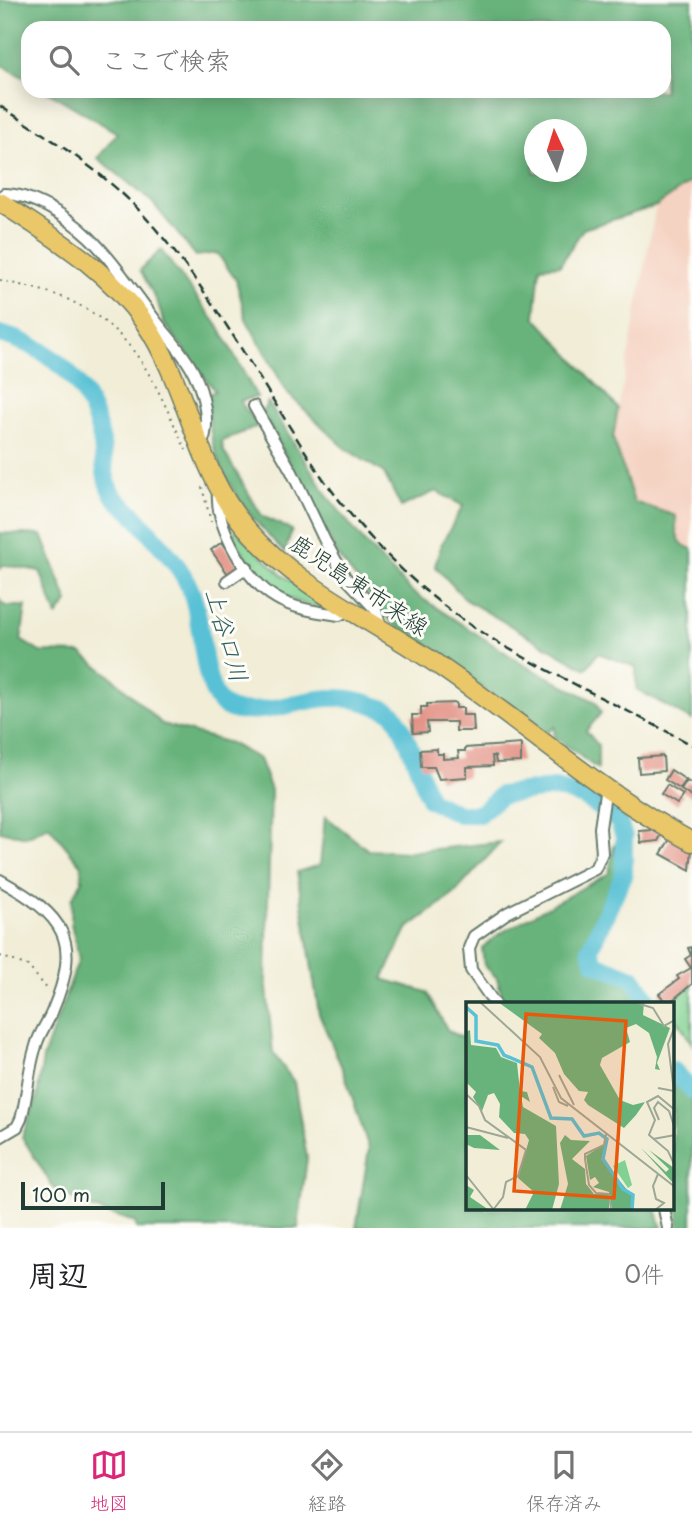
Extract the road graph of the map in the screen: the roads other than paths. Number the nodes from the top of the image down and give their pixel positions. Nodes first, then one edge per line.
1 (0, 200) edge
2 (254, 406) dead end
3 (219, 485) junction
4 (247, 567) junction
5 (227, 581) dead end
6 (350, 608) junction
7 (381, 628) junction
8 (606, 787) junction
9 (692, 842) edge
10 (0, 880) edge
11 (494, 1002) edge
12 (0, 1137) edge
13 (664, 1210) edge
14 (668, 1228) edge

1 - 3 main road, 鹿児島東市来線
2 - 7 street
3 - 4 street
3 - 6 main road, 鹿児島東市来線
4 - 5 street
4 - 6 street
6 - 7 main road, 鹿児島東市来線
7 - 8 main road, 鹿児島東市来線
8 - 9 main road, 鹿児島東市来線
8 - 11 street
10 - 12 street
13 - 14 street

